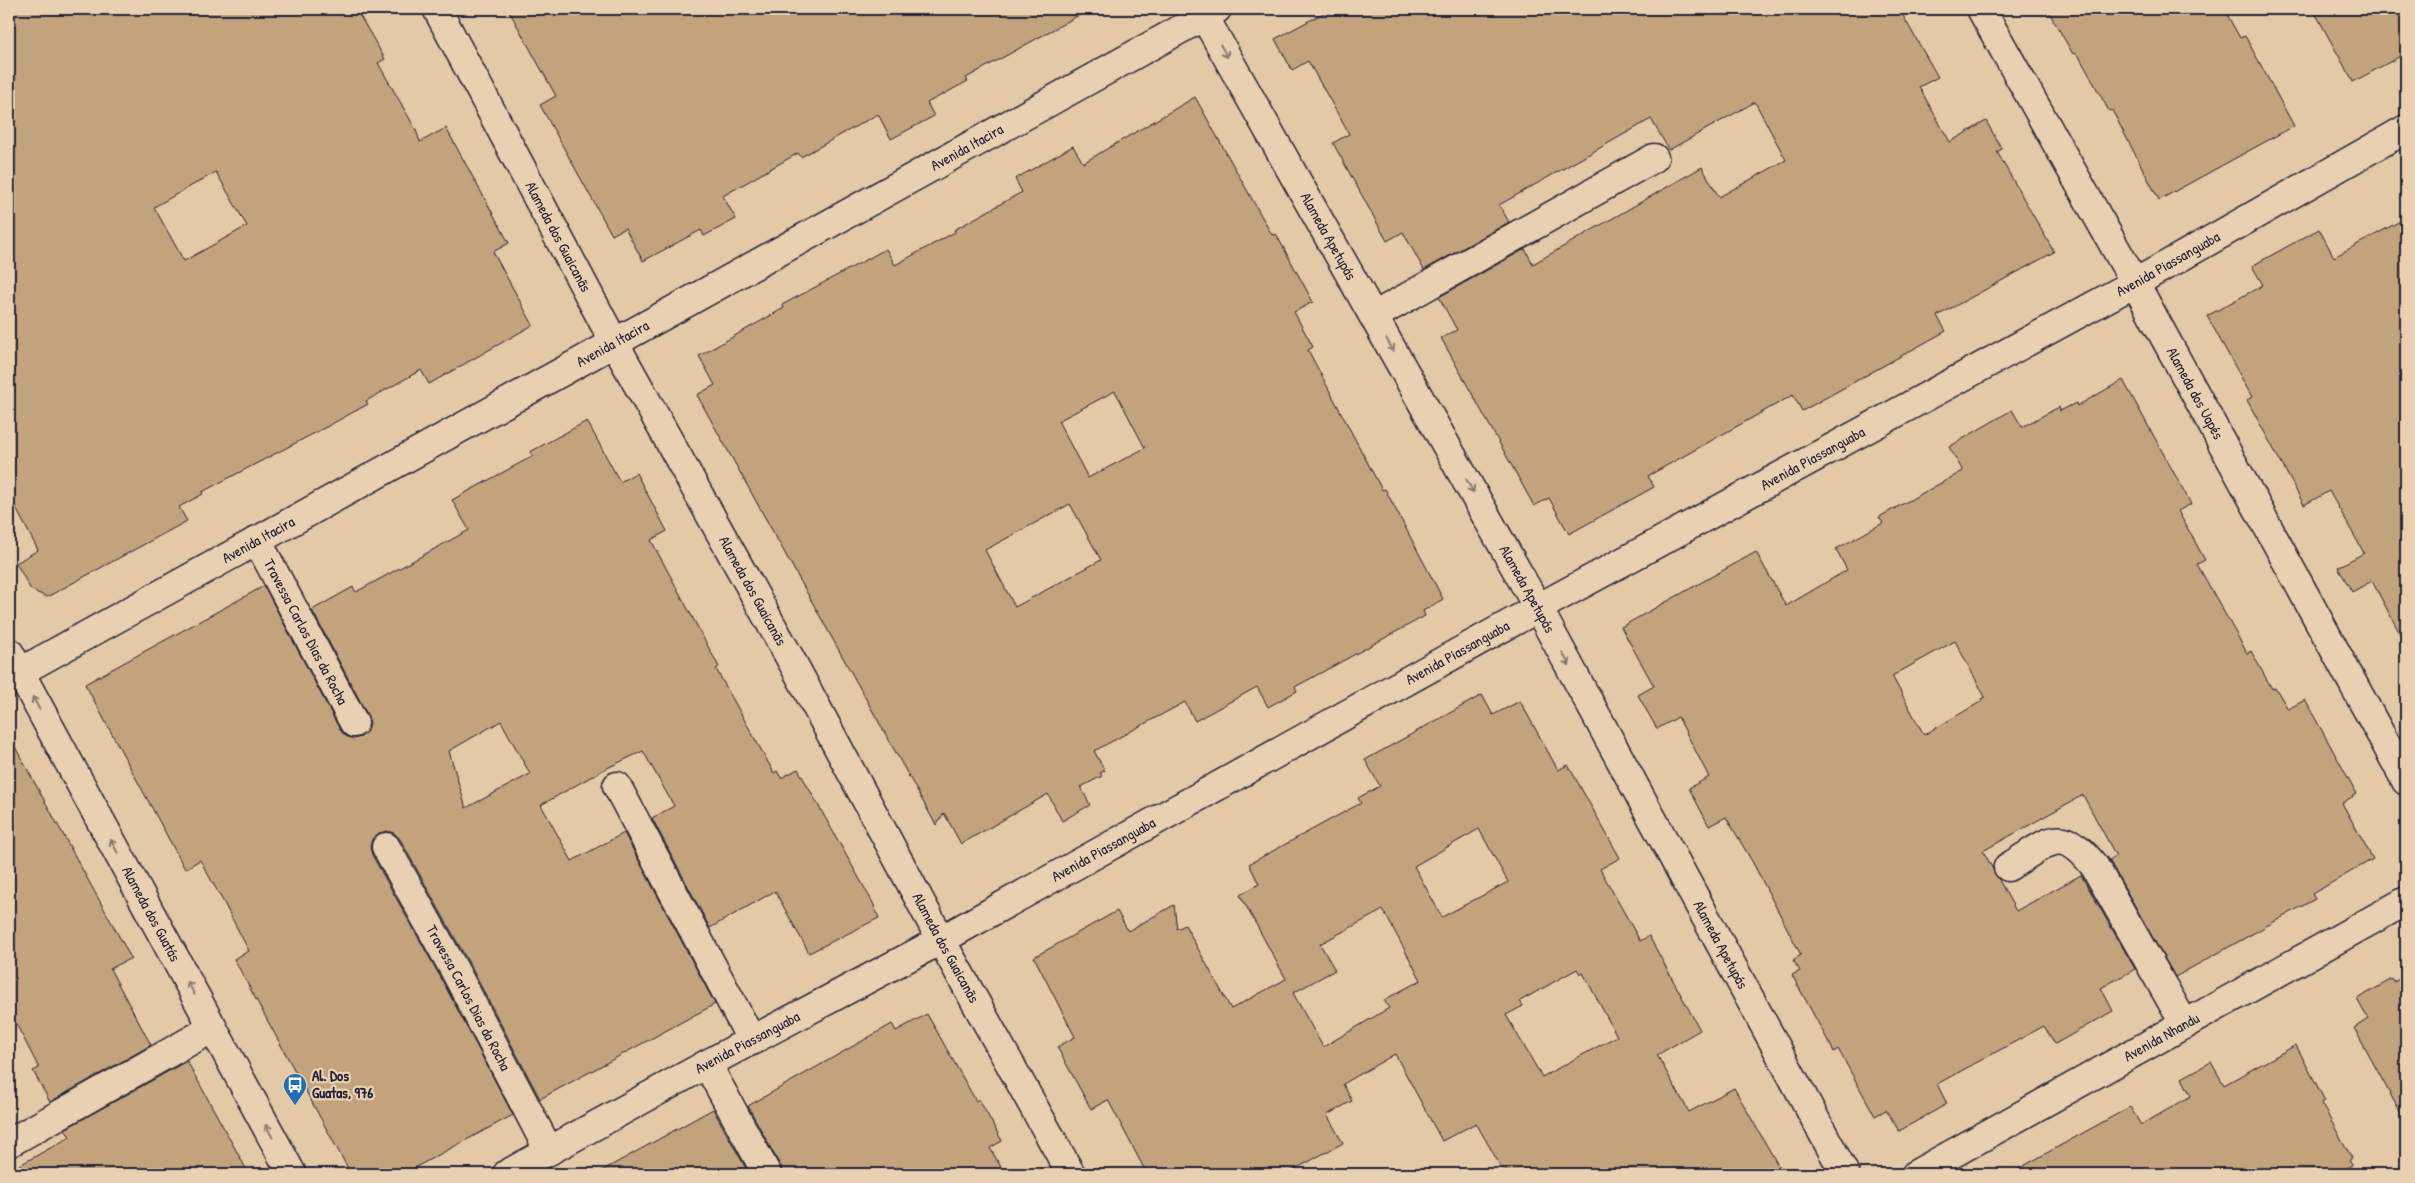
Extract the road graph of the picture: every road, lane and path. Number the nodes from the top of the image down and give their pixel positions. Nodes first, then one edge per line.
1 (437, 9) edge
2 (1981, 9) edge
3 (1207, 11) edge
4 (2406, 129) edge
5 (1654, 158) dead end
6 (2135, 283) junction
7 (1374, 316) junction
8 (615, 344) junction
9 (256, 540) junction
10 (1538, 608) junction
11 (12, 668) edge
12 (354, 723) dead end
13 (2406, 781) edge
14 (617, 786) dead end
15 (386, 847) dead end
16 (2008, 868) dead end
17 (2406, 900) edge
18 (941, 940) junction
19 (2185, 1025) junction
20 (213, 1028) junction
21 (752, 1041) junction
22 (707, 1064) junction
23 (9, 1143) edge
24 (549, 1151) junction
25 (292, 1174) edge
26 (507, 1174) edge
27 (767, 1174) edge
28 (1071, 1174) edge
29 (1846, 1174) edge
30 (1916, 1174) edge

1 - 8 street, Alameda dos Guaicanãs
2 - 6 street, Alameda dos Uapés
3 -> 7 street, Alameda Apetupás
3 - 8 street, Avenida Itacira
4 - 6 street, Avenida Piassanguaba
5 - 7 street
6 - 10 street, Avenida Piassanguaba
6 - 13 street, Alameda dos Uapés
7 -> 10 street, Alameda Apetupás
8 - 9 street, Avenida Itacira
8 - 18 street, Alameda dos Guaicanãs
9 - 11 street, Avenida Itacira
9 - 12 street, Travessa Carlos Dias da Rocha
10 - 18 street, Avenida Piassanguaba
10 -> 29 street, Alameda Apetupás
20 -> 11 street, Alameda dos Guatás
14 - 21 street
15 - 24 street, Travessa Carlos Dias da Rocha
16 - 19 street
17 - 19 street, Avenida Nhandu
18 - 21 street, Avenida Piassanguaba
18 - 28 street, Alameda dos Guaicanãs
19 - 30 street, Avenida Nhandu
20 - 23 street
25 -> 20 street, Alameda dos Guatás
21 - 22 street, Avenida Piassanguaba
22 - 24 street, Avenida Piassanguaba
22 - 27 street
24 - 26 street, Avenida Piassanguaba

